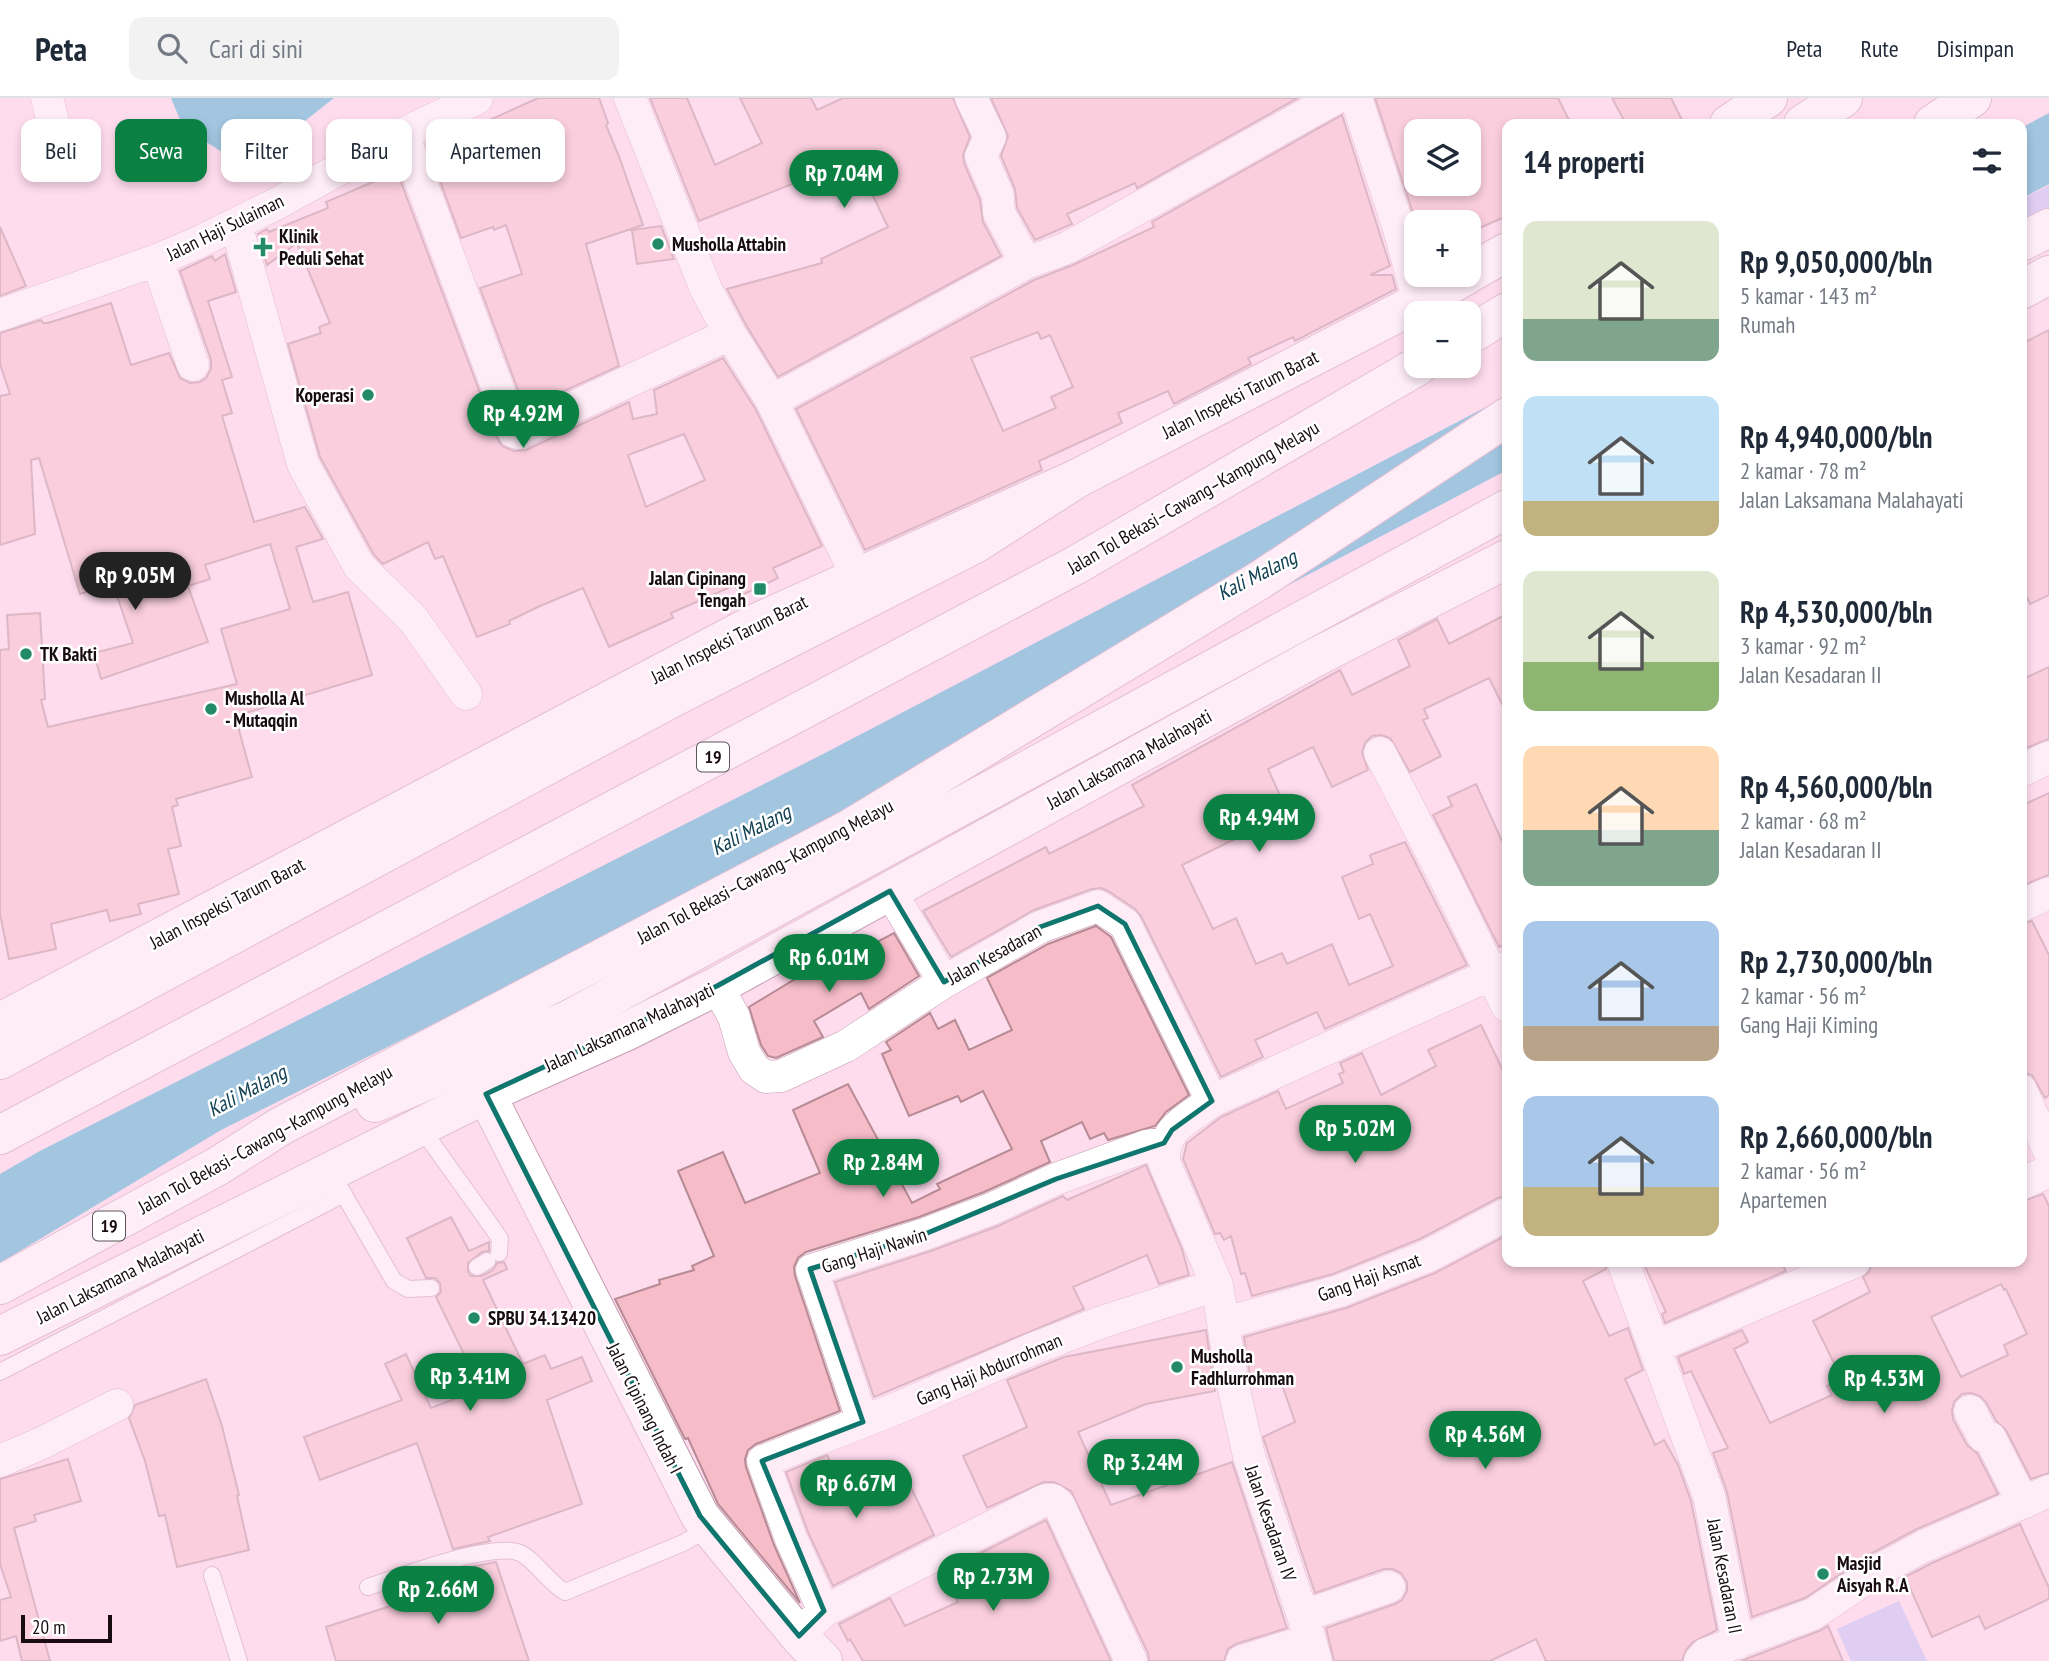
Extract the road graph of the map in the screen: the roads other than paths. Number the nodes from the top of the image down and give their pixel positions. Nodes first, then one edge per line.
1 (47, 98) edge
2 (477, 98) edge
3 (629, 98) edge
4 (971, 98) edge
5 (1336, 98) edge
6 (1356, 98) edge
7 (1768, 98) edge
8 (1843, 98) edge
9 (1972, 98) edge
10 (52, 119) edge
11 (1736, 119) edge
12 (1811, 119) edge
13 (1940, 119) edge
14 (412, 130) edge
15 (412, 158) edge
16 (326, 175) edge
17 (236, 224) junction
18 (2049, 228) edge
19 (2027, 239) edge
20 (1502, 255) edge
21 (157, 260) junction
22 (1026, 263) junction
23 (1481, 266) edge
24 (2049, 275) edge
25 (2027, 286) edge
26 (1445, 287) edge
27 (1419, 301) edge
28 (1421, 301) edge
29 (1404, 310) edge
30 (0, 315) edge
31 (1502, 315) edge
32 (1481, 329) edge
33 (730, 334) junction
34 (193, 365) dead end
35 (1404, 374) edge
36 (772, 401) junction
37 (1502, 420) edge
38 (1077, 478) junction
39 (1502, 512) edge
40 (1502, 562) edge
41 (857, 576) junction
42 (466, 694) dead end
43 (1380, 753) dead end
44 (2049, 757) edge
45 (2027, 768) edge
46 (890, 891) junction
47 (2049, 893) edge
48 (2027, 903) edge
49 (1499, 969) edge
50 (944, 982) junction
51 (717, 986) junction
52 (0, 1022) edge
53 (0, 1060) edge
54 (486, 1094) junction
55 (1212, 1101) junction
56 (2027, 1103) edge
57 (421, 1128) junction
58 (0, 1135) edge
59 (1164, 1143) junction
60 (2049, 1151) edge
61 (218, 1166) junction
62 (2049, 1171) edge
63 (2027, 1181) edge
64 (338, 1183) junction
65 (1502, 1217) edge
66 (488, 1260) dead end
67 (1625, 1267) edge
68 (1842, 1267) edge
69 (0, 1286) edge
70 (1217, 1286) junction
71 (432, 1288) dead end
72 (1225, 1323) junction
73 (0, 1336) edge
74 (1655, 1347) junction
75 (0, 1372) edge
76 (117, 1405) dead end
77 (1970, 1411) dead end
78 (863, 1422) junction
79 (0, 1461) edge
80 (2036, 1497) edge
81 (709, 1528) junction
82 (212, 1575) dead end
83 (368, 1587) dead end
84 (1388, 1587) dead end
85 (815, 1636) edge
86 (1309, 1639) edge
87 (1738, 1643) junction
88 (239, 1661) edge
89 (1131, 1661) edge
90 (1242, 1661) edge
91 (1700, 1661) edge

1 - 10 street
2 - 14 street, Jalan Haji Sulaiman
3 - 33 street
4 - 22 street
5 - 22 street
6 - 27 street
7 - 11 main road
8 - 12 main road
9 - 13 main road
15 - 33 street
16 - 17 street, Jalan Haji Sulaiman
17 - 21 street, Jalan Haji Sulaiman
17 - 42 street
18 - 19 main road
20 - 23 main road, Jalan Inspeksi Tarum Barat
21 - 30 street, Jalan Haji Sulaiman
21 - 34 street
22 - 36 street
24 - 25 main road
26 - 28 main road, Jalan Inspeksi Tarum Barat
29 - 38 main road, Jalan Inspeksi Tarum Barat
31 - 32 main road
33 - 36 street
35 - 58 main road, Jalan Tol Bekasi–Cawang–Kampung Melayu / 19
36 - 41 street
37 - 61 main road, Jalan Tol Bekasi–Cawang–Kampung Melayu / 19
38 - 41 main road, Jalan Inspeksi Tarum Barat
38 - 53 main road
39 - 61 main road
40 - 46 main road, Jalan Laksamana Malahayati
41 - 52 main road, Jalan Inspeksi Tarum Barat
43 - 49 street
44 - 45 street
46 - 50 street
46 - 51 main road, Jalan Laksamana Malahayati
47 - 48 street
49 - 55 street
50 - 51 street, Jalan Kesadaran
50 - 55 street, Jalan Kesadaran
51 - 54 main road, Jalan Laksamana Malahayati
54 - 57 main road, Jalan Laksamana Malahayati
54 - 81 main road, Jalan Cipinang Indah I
55 - 59 street
56 - 60 street
57 - 64 main road, Jalan Laksamana Malahayati
57 - 66 lane
59 - 70 street, Jalan Kesadaran IV
59 - 78 street, Gang Haji Nawin
61 - 69 main road, Jalan Tol Bekasi–Cawang–Kampung Melayu / 19
62 - 63 street
64 - 71 lane
64 - 73 main road, Jalan Laksamana Malahayati
64 - 75 lane
65 - 72 street, Gang Haji Asmat
67 - 74 street, Jalan Kesadaran II
68 - 74 street
70 - 72 street, Jalan Kesadaran IV
70 - 78 street, Gang Haji Abdurrohman
72 - 86 street, Jalan Kesadaran IV
74 - 87 street, Jalan Kesadaran II
76 - 79 street
77 - 80 street
78 - 85 street, Gang Haji Abdurrohman
80 - 87 street, Jalan Kesadaran II
81 - 83 lane
81 - 85 main road, Jalan Cipinang Indah I
82 - 88 lane
84 - 86 street
85 - 89 street
86 - 90 street
87 - 91 street

